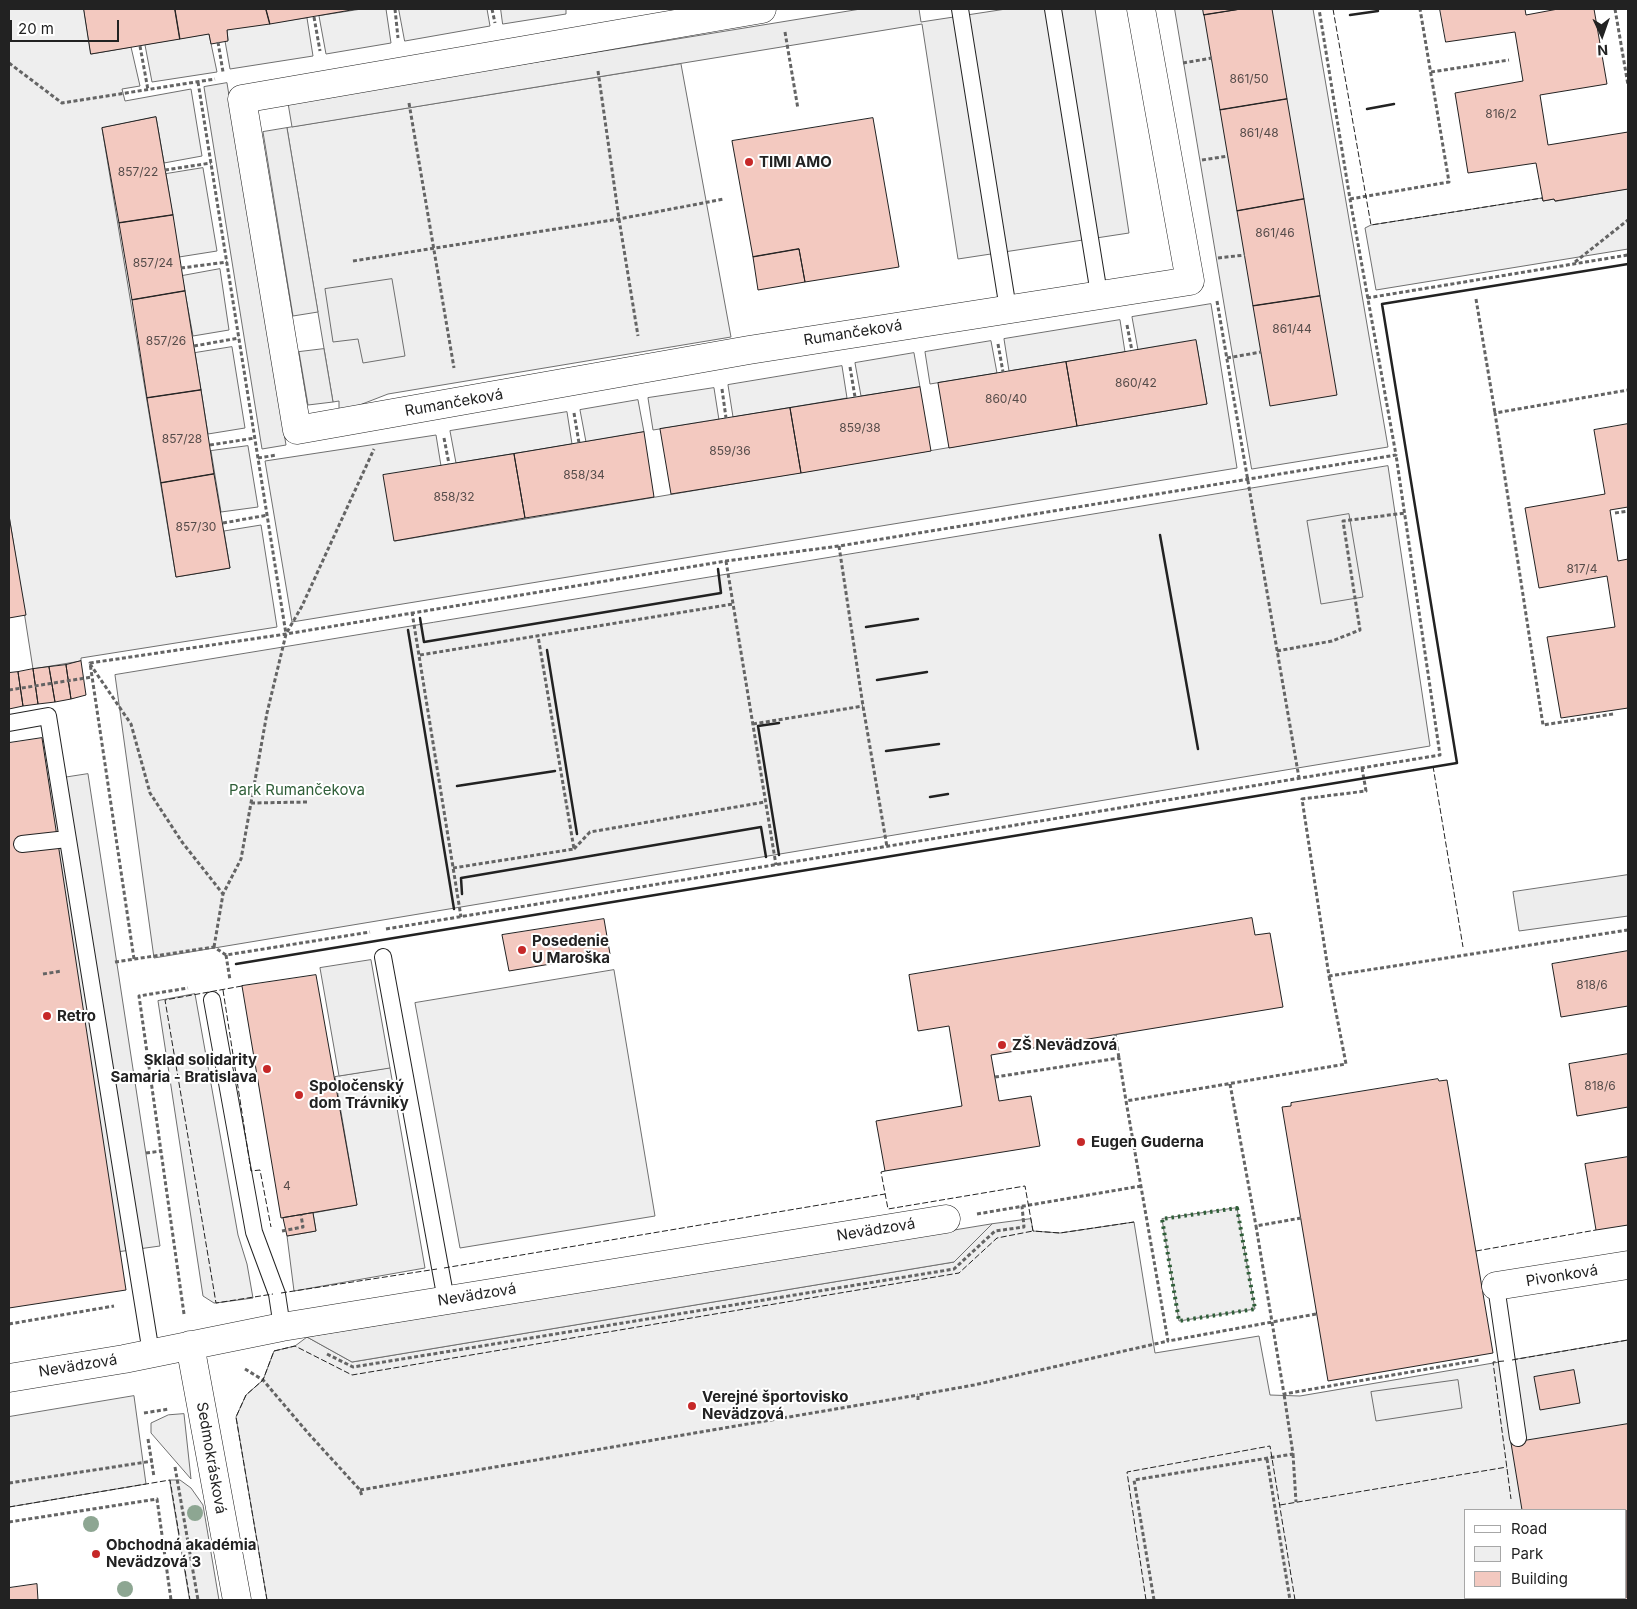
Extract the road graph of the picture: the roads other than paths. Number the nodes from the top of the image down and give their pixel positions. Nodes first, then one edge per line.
1 (762, 9) edge
2 (960, 9) edge
3 (1053, 9) edge
4 (1141, 9) edge
5 (1099, 294) junction
6 (1008, 309) junction
7 (9, 723) edge
8 (67, 839) junction
9 (22, 844) dead end
10 (383, 956) dead end
11 (212, 1000) dead end
12 (946, 1219) road end
13 (1628, 1265) edge
14 (1496, 1286) joint
15 (446, 1300) junction
16 (282, 1327) junction
17 (188, 1333) junction
18 (151, 1353) junction
19 (9, 1378) edge
20 (1518, 1438) dead end
21 (237, 1600) edge

1 - 6 street, Rumančeková
2 - 6 lane
3 - 5 lane
4 - 5 street, Rumančeková
5 - 6 street, Rumančeková
7 - 8 lane
8 - 9 lane
8 - 18 lane
10 - 15 lane
11 - 16 lane
12 - 15 street, Nevädzová
13 - 14 street, Pivonková
14 - 20 lane
15 - 16 street, Nevädzová
16 - 17 street, Nevädzová
17 - 18 street, Nevädzová
17 - 21 street, Sedmokrásková
18 - 19 street, Nevädzová

